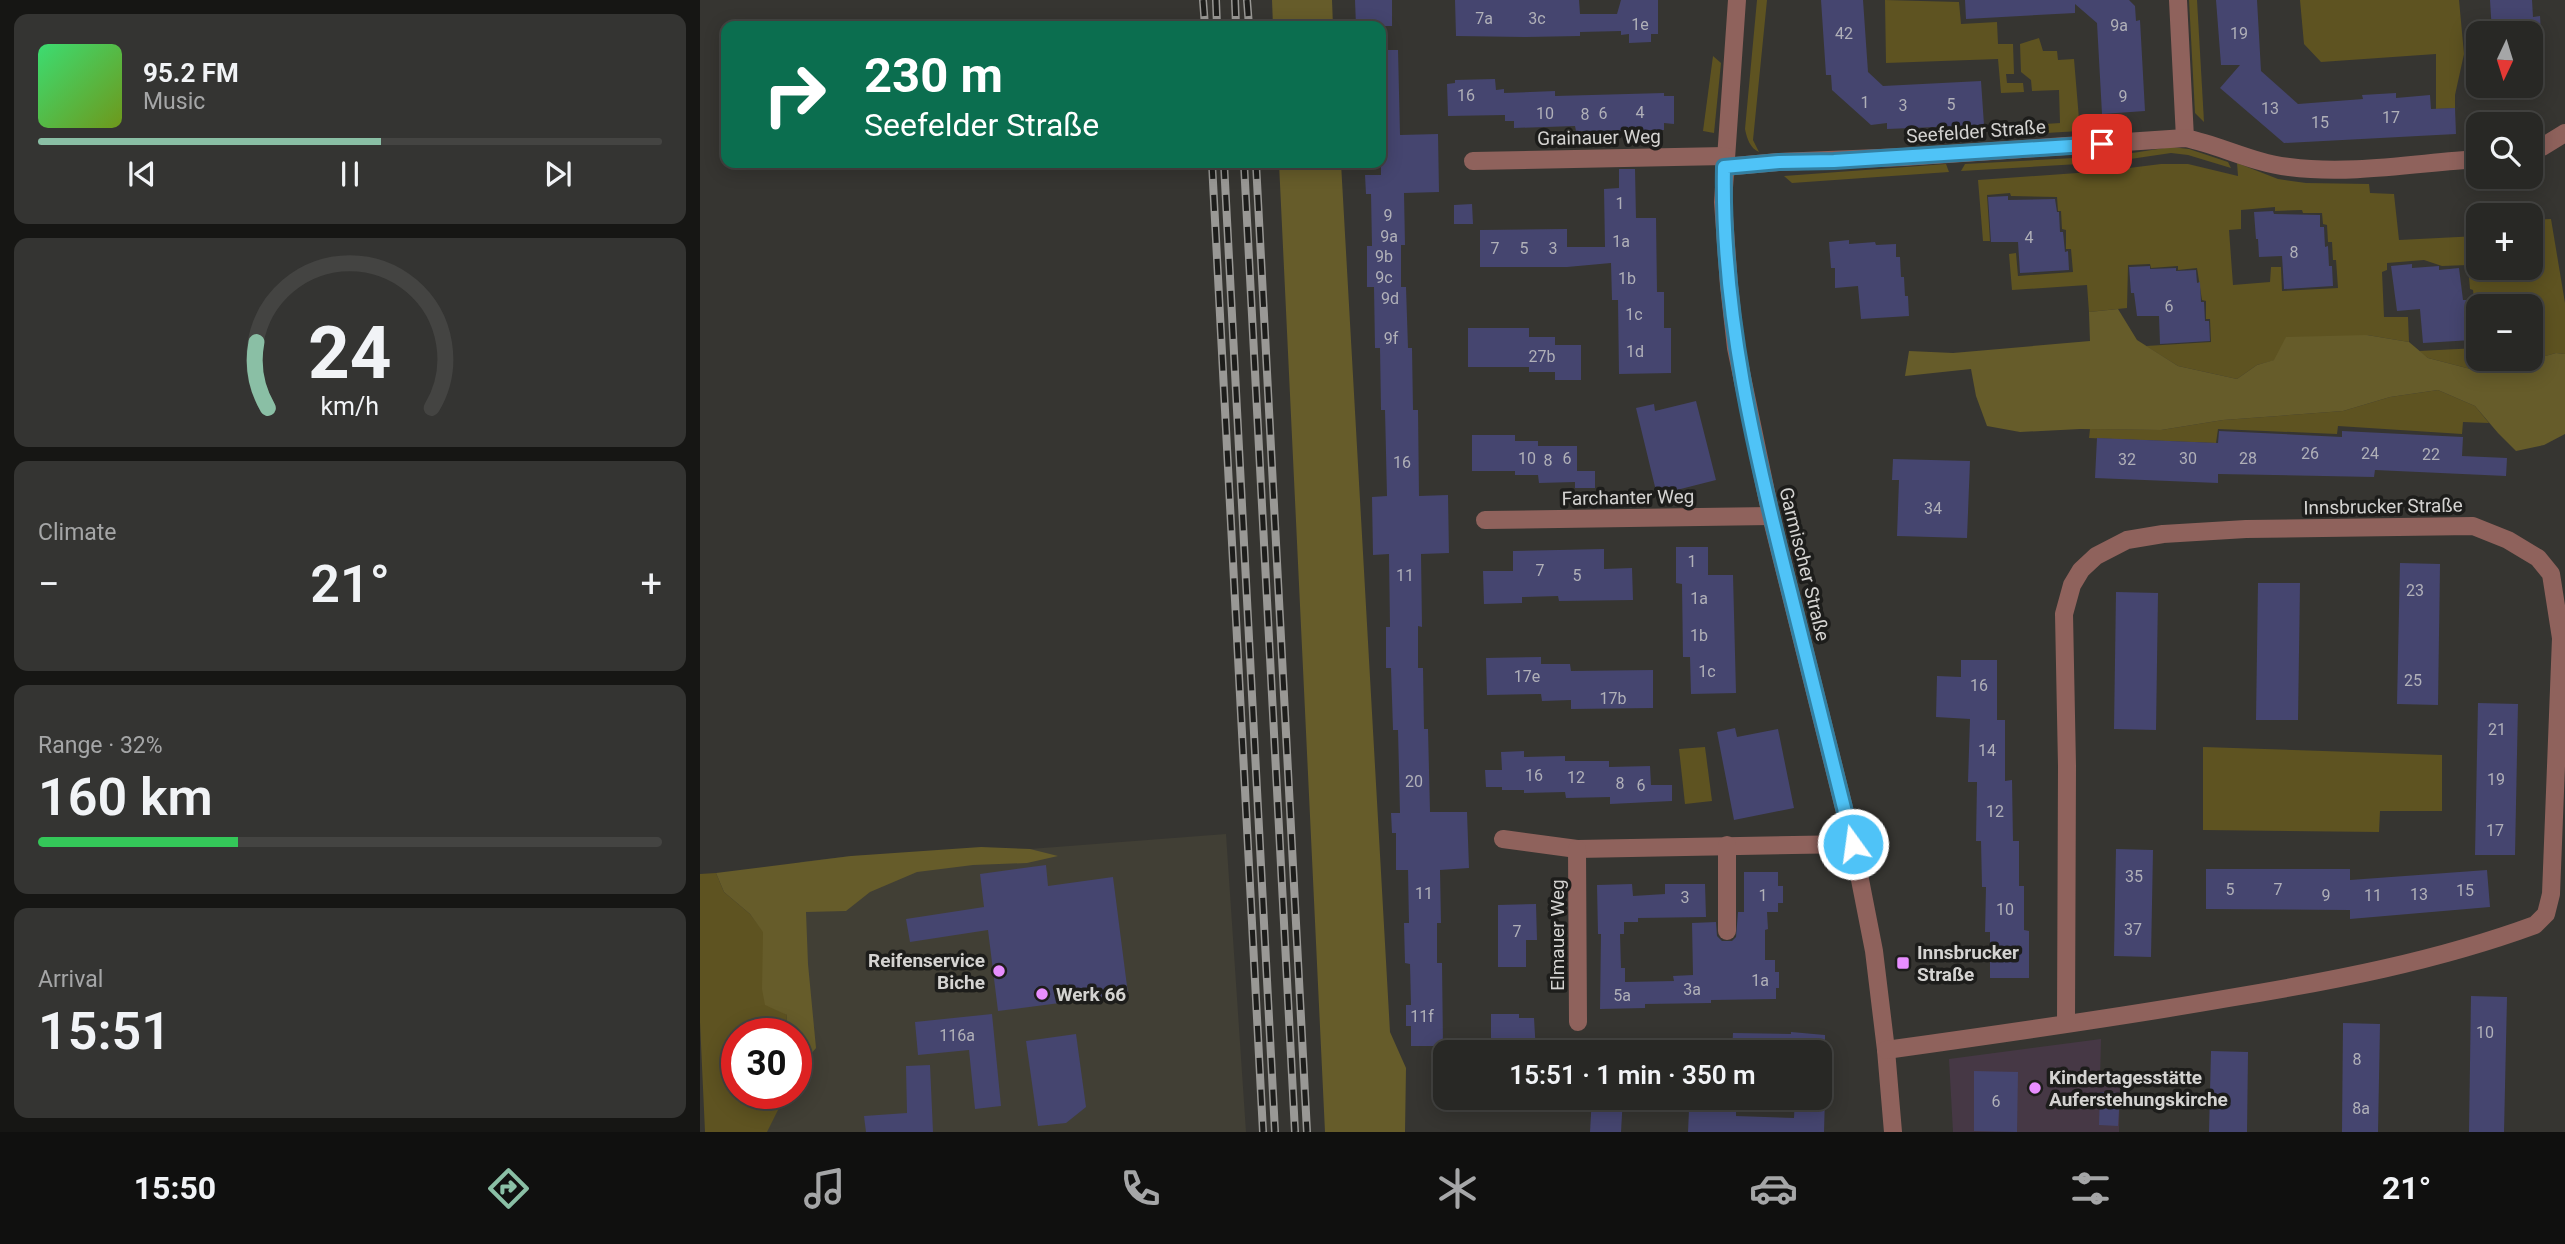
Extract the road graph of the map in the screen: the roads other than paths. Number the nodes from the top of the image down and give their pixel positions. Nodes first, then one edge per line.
1 (1737, 0) edge
2 (2178, 0) edge
3 (2565, 133) edge
4 (2185, 138) junction
5 (2543, 146) edge
6 (2466, 160) edge
7 (1473, 161) dead end
8 (1724, 162) junction
9 (1771, 516) junction
10 (1485, 520) dead end
11 (1503, 839) dead end
12 (1853, 844) junction
13 (1727, 845) junction
14 (1577, 849) junction
15 (1727, 931) dead end
16 (1578, 1022) dead end
17 (2066, 1023) junction
18 (1886, 1050) junction
19 (1893, 1132) edge

1 - 8 street, Garmischer Straße
2 - 4 street
3 - 5 street
4 - 6 street, Seefelder Straße
4 - 8 street, Seefelder Straße
7 - 8 street, Grainauer Weg
8 - 9 street, Garmischer Straße
9 - 10 street, Farchanter Weg
9 - 12 street, Garmischer Straße
11 - 14 street
12 - 13 street
12 - 18 street, Garmischer Straße
13 - 14 street
13 - 15 street
14 - 16 street, Elmauer Weg
17 - 17 street, Innsbrucker Straße
17 - 18 street, Innsbrucker Straße
18 - 19 street, Garmischer Straße

